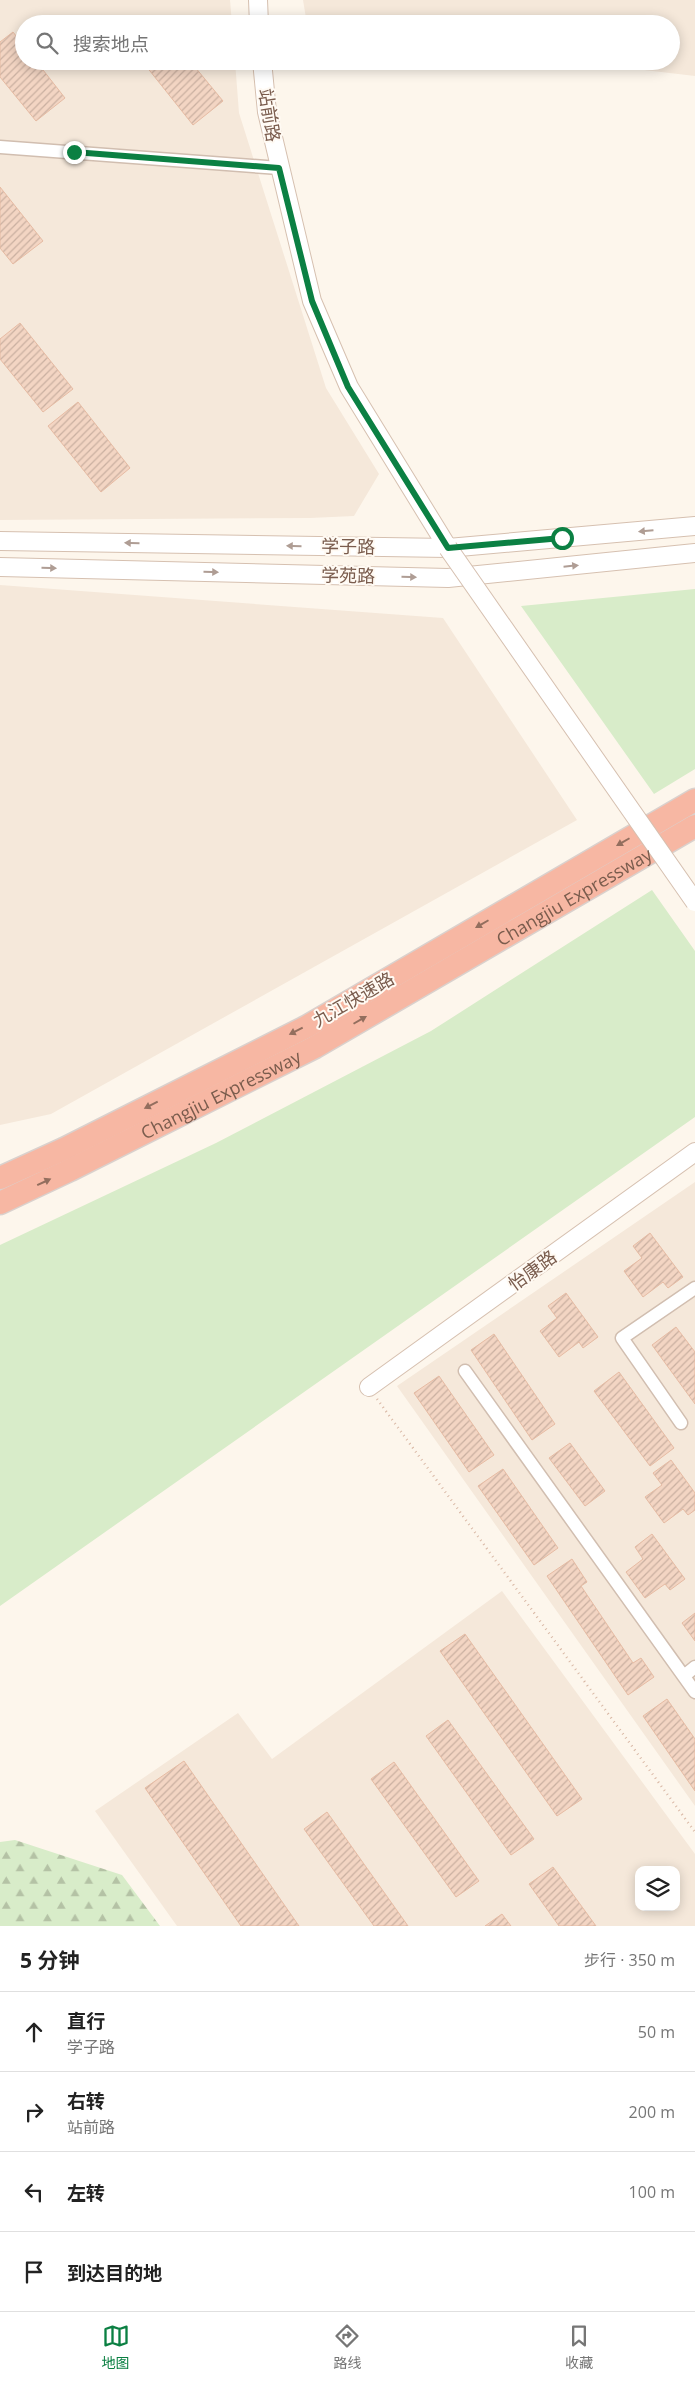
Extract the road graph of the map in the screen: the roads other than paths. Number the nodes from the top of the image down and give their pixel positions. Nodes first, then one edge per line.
1 (258, 0) edge
2 (259, 15) edge
3 (263, 70) edge
4 (0, 147) edge
5 (279, 168) junction
6 (695, 526) edge
7 (0, 541) edge
8 (448, 548) junction
9 (695, 553) edge
10 (0, 567) edge
11 (695, 800) edge
12 (695, 826) edge
13 (695, 902) edge
14 (695, 1152) edge
15 (0, 1178) edge
16 (0, 1202) edge
17 (695, 1288) edge
18 (465, 1371) dead end
19 (369, 1387) road end
20 (681, 1423) dead end
21 (695, 1667) edge
22 (684, 1676) junction
23 (695, 1692) edge

1 - 2 street
3 - 5 street, 站前路
4 - 5 street
5 - 8 street, 站前路
6 -> 8 street, 学子路
8 -> 7 street, 学子路
8 - 13 street, 站前路, bridge
10 -> 9 street, 学苑路
11 -> 15 highway, 九江快速路
16 -> 12 highway, Changjiu Expressway
14 - 19 street, 怡康路
17 - 20 street
18 - 22 street
21 - 22 street
22 - 23 street

